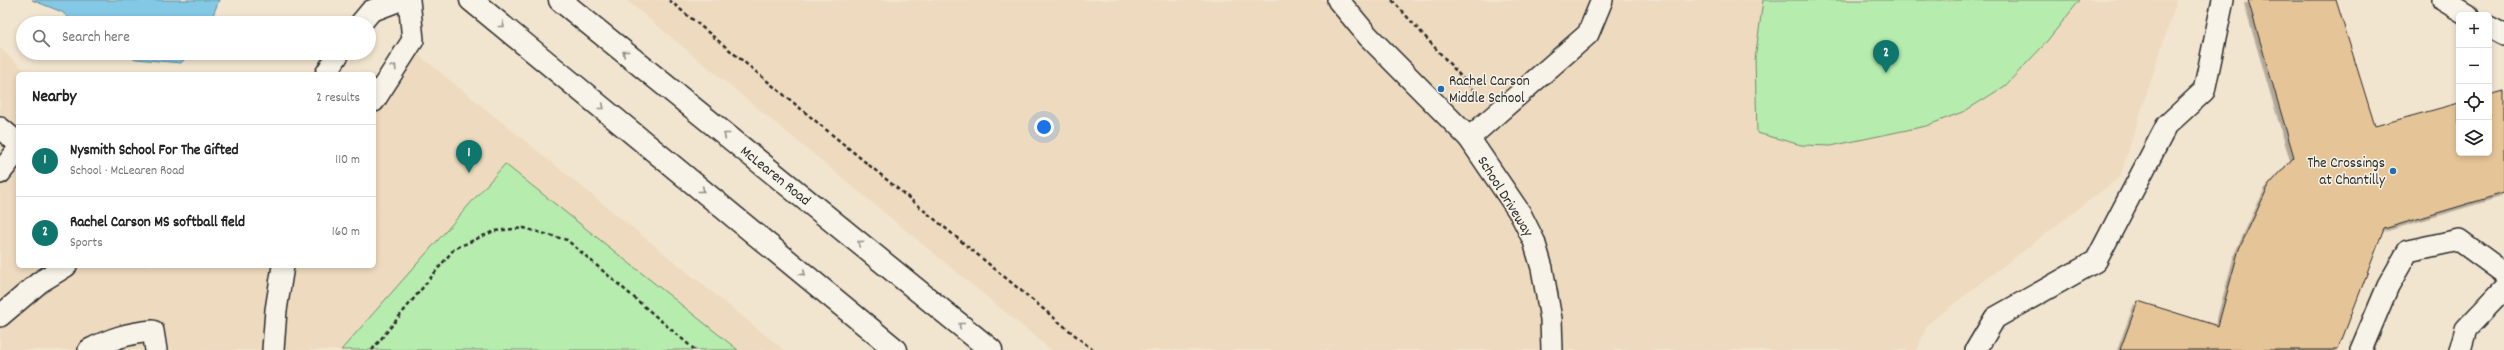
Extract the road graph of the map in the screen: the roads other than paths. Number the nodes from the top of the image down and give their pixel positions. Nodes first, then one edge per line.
1 (400, 0) edge
2 (409, 0) edge
3 (471, 0) edge
4 (560, 0) edge
5 (1338, 0) edge
6 (1602, 0) edge
7 (2223, 0) edge
8 (2443, 0) edge
9 (2463, 12) edge
10 (367, 16) edge
11 (2492, 29) edge
12 (2504, 35) edge
13 (335, 60) edge
14 (327, 72) edge
15 (376, 98) edge
16 (0, 128) edge
17 (1469, 138) junction
18 (16, 141) edge
19 (16, 153) edge
20 (0, 173) edge
21 (63, 268) edge
22 (283, 268) edge
23 (2504, 273) edge
24 (2504, 289) edge
25 (0, 316) edge
26 (89, 350) edge
27 (156, 350) edge
28 (273, 350) edge
29 (896, 350) edge
30 (991, 350) edge
31 (1552, 350) edge
32 (1976, 350) edge
33 (2361, 350) edge
34 (2460, 350) edge

1 - 10 lane
15 -> 2 lane
3 -> 29 main road
30 -> 4 main road, McLearen Road
5 - 17 lane, School Driveway
6 - 17 lane
7 - 32 lane
8 - 9 lane
11 - 12 lane
13 - 14 lane
16 - 18 lane
17 - 31 lane, School Driveway
19 - 20 lane
21 - 25 lane
22 - 28 lane
23 - 33 lane
24 - 34 lane
26 - 27 lane

